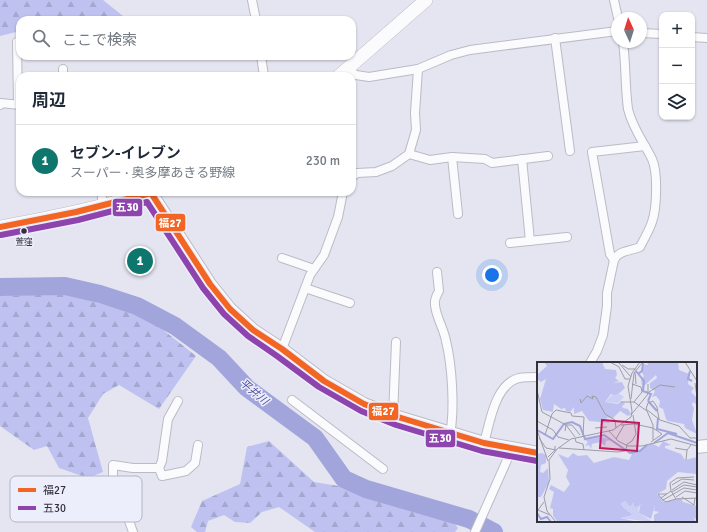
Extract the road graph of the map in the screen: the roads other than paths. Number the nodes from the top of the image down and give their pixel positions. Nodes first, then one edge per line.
1 (252, 0) edge
2 (426, 0) edge
3 (614, 0) edge
4 (617, 12) edge
5 (255, 16) edge
6 (611, 32) edge
7 (647, 33) edge
8 (659, 34) edge
9 (695, 37) edge
10 (555, 38) junction
11 (707, 38) edge
12 (624, 48) edge
13 (18, 60) edge
14 (262, 60) edge
15 (418, 69) junction
16 (18, 72) edge
17 (263, 72) edge
18 (343, 72) edge
19 (356, 75) edge
20 (16, 104) edge
21 (0, 105) edge
22 (645, 146) junction
23 (570, 151) dead end
24 (409, 154) junction
25 (548, 156) dead end
26 (452, 157) junction
27 (522, 159) junction
28 (356, 174) edge
29 (102, 196) edge
30 (122, 196) edge
31 (155, 196) edge
32 (342, 196) edge
33 (102, 206) junction
34 (458, 214) dead end
35 (0, 227) edge
36 (568, 237) dead end
37 (530, 241) junction
38 (510, 243) dead end
39 (282, 258) dead end
40 (614, 260) junction
41 (314, 270) junction
42 (437, 272) dead end
43 (305, 288) junction
44 (350, 303) dead end
45 (396, 342) dead end
46 (282, 349) junction
47 (591, 362) edge
48 (537, 377) edge
49 (292, 400) dead end
50 (178, 401) dead end
51 (393, 416) junction
52 (450, 434) junction
53 (484, 443) junction
54 (198, 445) dead end
55 (707, 446) edge
56 (697, 447) edge
57 (512, 449) junction
58 (537, 453) edge
59 (159, 468) junction
60 (383, 469) dead end
61 (113, 476) edge
62 (129, 522) edge
63 (133, 532) edge
64 (475, 532) edge

1 - 5 street
2 - 18 main road
3 - 4 street
6 - 10 street
7 - 8 street
9 - 11 street
10 - 15 street
10 - 23 street
12 - 22 street
13 - 16 street
14 - 17 street
15 - 19 street
15 - 24 street
20 - 21 street
22 - 40 street
22 - 40 street
24 - 26 street
24 - 28 street
25 - 27 street
26 - 27 street
26 - 34 street
27 - 37 street
29 - 33 street
30 - 33 main road
31 - 46 main road
32 - 41 street
33 - 35 main road
36 - 37 street
37 - 38 street
39 - 41 street
40 - 47 street
41 - 43 street
42 - 52 street
43 - 44 street
43 - 46 street
45 - 51 street
46 - 51 main road
48 - 53 street
49 - 60 street
50 - 59 street
51 - 52 main road
52 - 53 main road
53 - 57 main road
54 - 59 street
55 - 56 main road
57 - 58 main road
57 - 64 street
59 - 61 street
62 - 63 street

